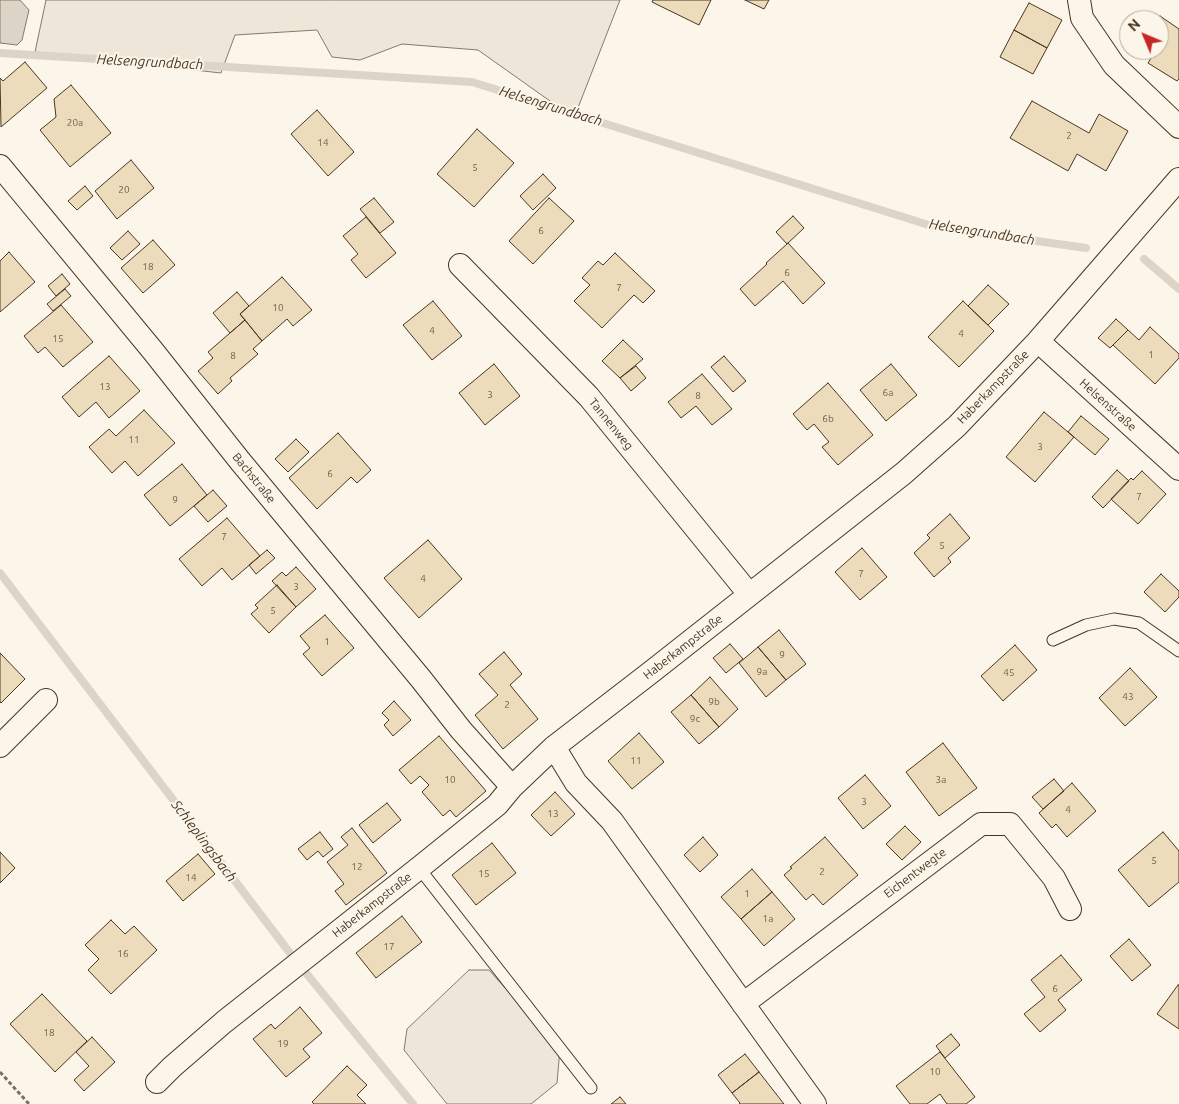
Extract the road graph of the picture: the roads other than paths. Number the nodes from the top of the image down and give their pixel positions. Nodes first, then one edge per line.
1 (1079, 0) edge
2 (1179, 127) edge
3 (0, 166) edge
4 (1179, 179) edge
5 (460, 265) dead end
6 (1038, 341) junction
7 (1179, 469) edge
8 (749, 594) junction
9 (1053, 640) dead end
10 (1179, 651) edge
11 (46, 700) dead end
12 (0, 746) edge
13 (554, 747) junction
14 (512, 787) junction
15 (419, 868) junction
16 (1070, 909) dead end
17 (743, 1004) junction
18 (157, 1082) dead end
19 (590, 1088) dead end
20 (815, 1104) edge

1 - 2 street
3 - 14 street, Bachstraße
4 - 6 street, Haberkampstraße
5 - 8 street, Tannenweg
6 - 7 street, Helsenstraße
6 - 8 street, Haberkampstraße
8 - 13 street, Haberkampstraße
9 - 10 lane
11 - 12 street
13 - 14 street, Haberkampstraße
13 - 17 street
14 - 15 street, Haberkampstraße
15 - 18 street, Haberkampstraße
15 - 19 lane
16 - 17 street, Eichentwegte
17 - 20 street

